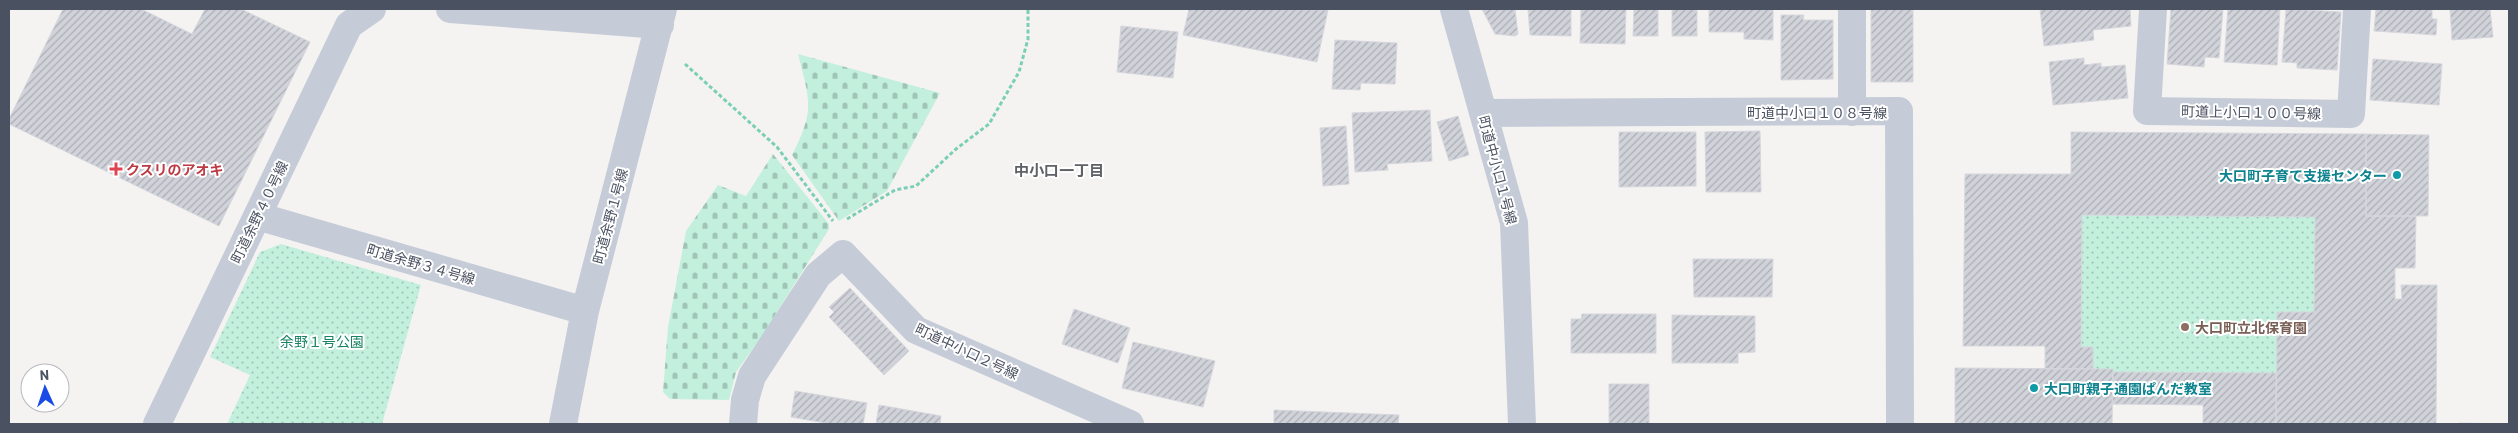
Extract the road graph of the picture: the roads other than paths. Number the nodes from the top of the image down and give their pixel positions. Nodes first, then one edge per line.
1 (372, 9) edge
2 (450, 9) edge
3 (1454, 9) edge
4 (1852, 9) edge
5 (2153, 9) edge
6 (2357, 9) edge
7 (660, 24) edge
8 (1852, 112) junction
9 (1483, 113) junction
10 (257, 216) junction
11 (585, 312) junction
12 (157, 424) edge
13 (563, 424) edge
14 (743, 424) edge
15 (1130, 424) edge
16 (1522, 424) edge
17 (1900, 424) edge

1 - 10 street, 町道余野４０号線
2 - 7 street
3 - 9 street, 町道中小口１号線
4 - 8 street
5 - 6 street, 町道上小口１００号線
7 - 11 street, 町道余野１号線
8 - 9 street, 町道中小口１０８号線
8 - 17 street, 町道中小口１０８号線
9 - 16 street, 町道中小口１号線
10 - 11 street, 町道余野３４号線
10 - 12 street, 町道余野４０号線
11 - 13 street, 町道余野１号線
14 - 15 street, 町道中小口２号線

